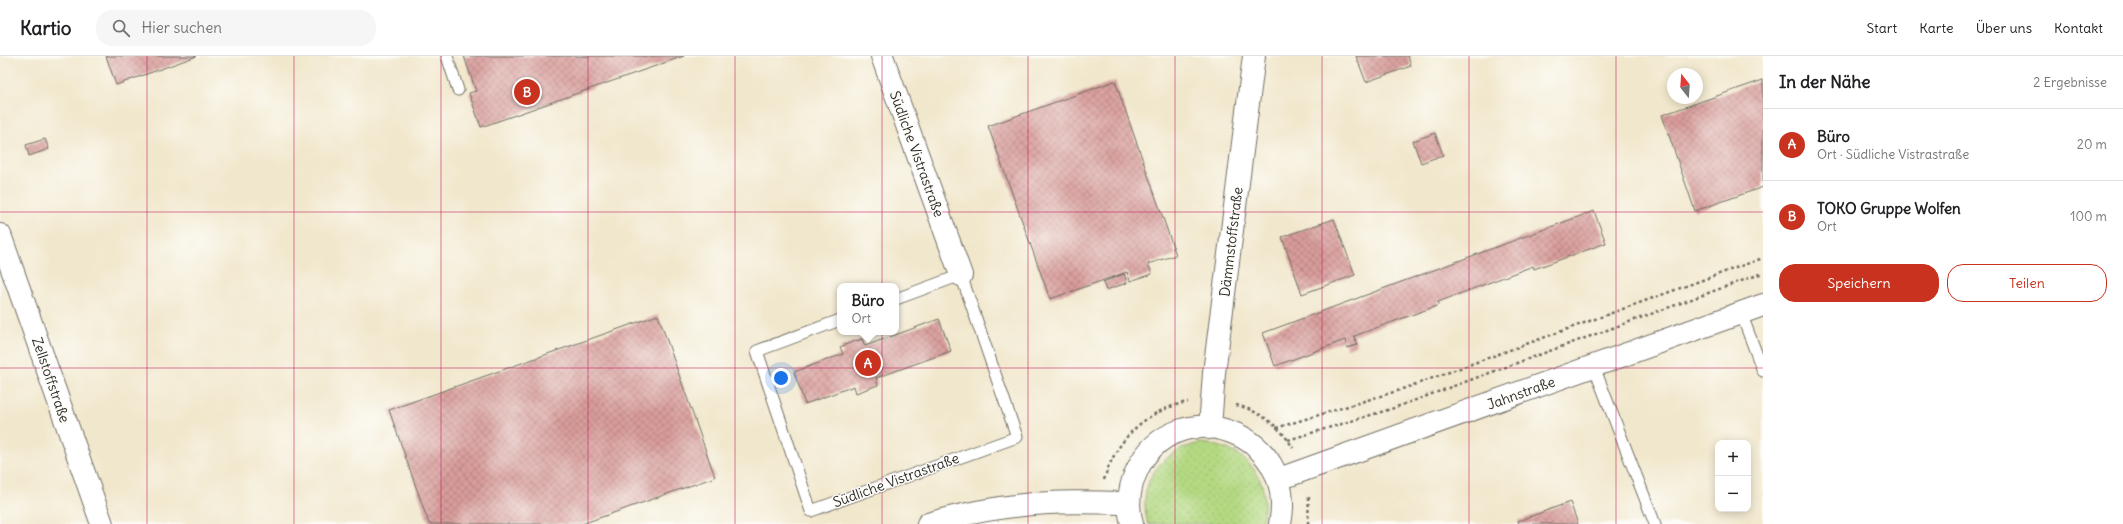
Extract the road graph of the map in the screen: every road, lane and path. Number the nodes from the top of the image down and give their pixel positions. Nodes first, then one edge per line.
1 (447, 56) edge
2 (882, 56) edge
3 (1254, 56) edge
4 (458, 90) dead end
5 (0, 235) edge
6 (1763, 258) edge
7 (1763, 273) edge
8 (961, 275) junction
9 (899, 298) edge
10 (1763, 305) edge
11 (1741, 313) junction
12 (837, 321) edge
13 (1594, 367) junction
14 (1763, 371) edge
15 (1210, 428) junction
16 (1276, 428) dead end
17 (1288, 440) dead end
18 (1279, 479) junction
19 (1130, 514) edge
20 (102, 524) edge
21 (928, 524) edge
22 (1280, 524) edge
23 (1655, 524) edge

1 - 4 lane
2 - 8 street, Südliche Vistrastraße
3 - 15 street, Dämmstoffstraße
5 - 20 street, Zellstoffstraße
6 - 16 path
7 - 17 path
8 - 9 lane
8 - 12 lane, Südliche Vistrastraße
10 - 11 street, Jahnstraße
11 - 13 street, Jahnstraße
11 - 14 lane
13 - 18 street, Jahnstraße
13 - 23 lane
15 - 18 street
15 - 19 street
18 - 22 street
19 - 21 street

